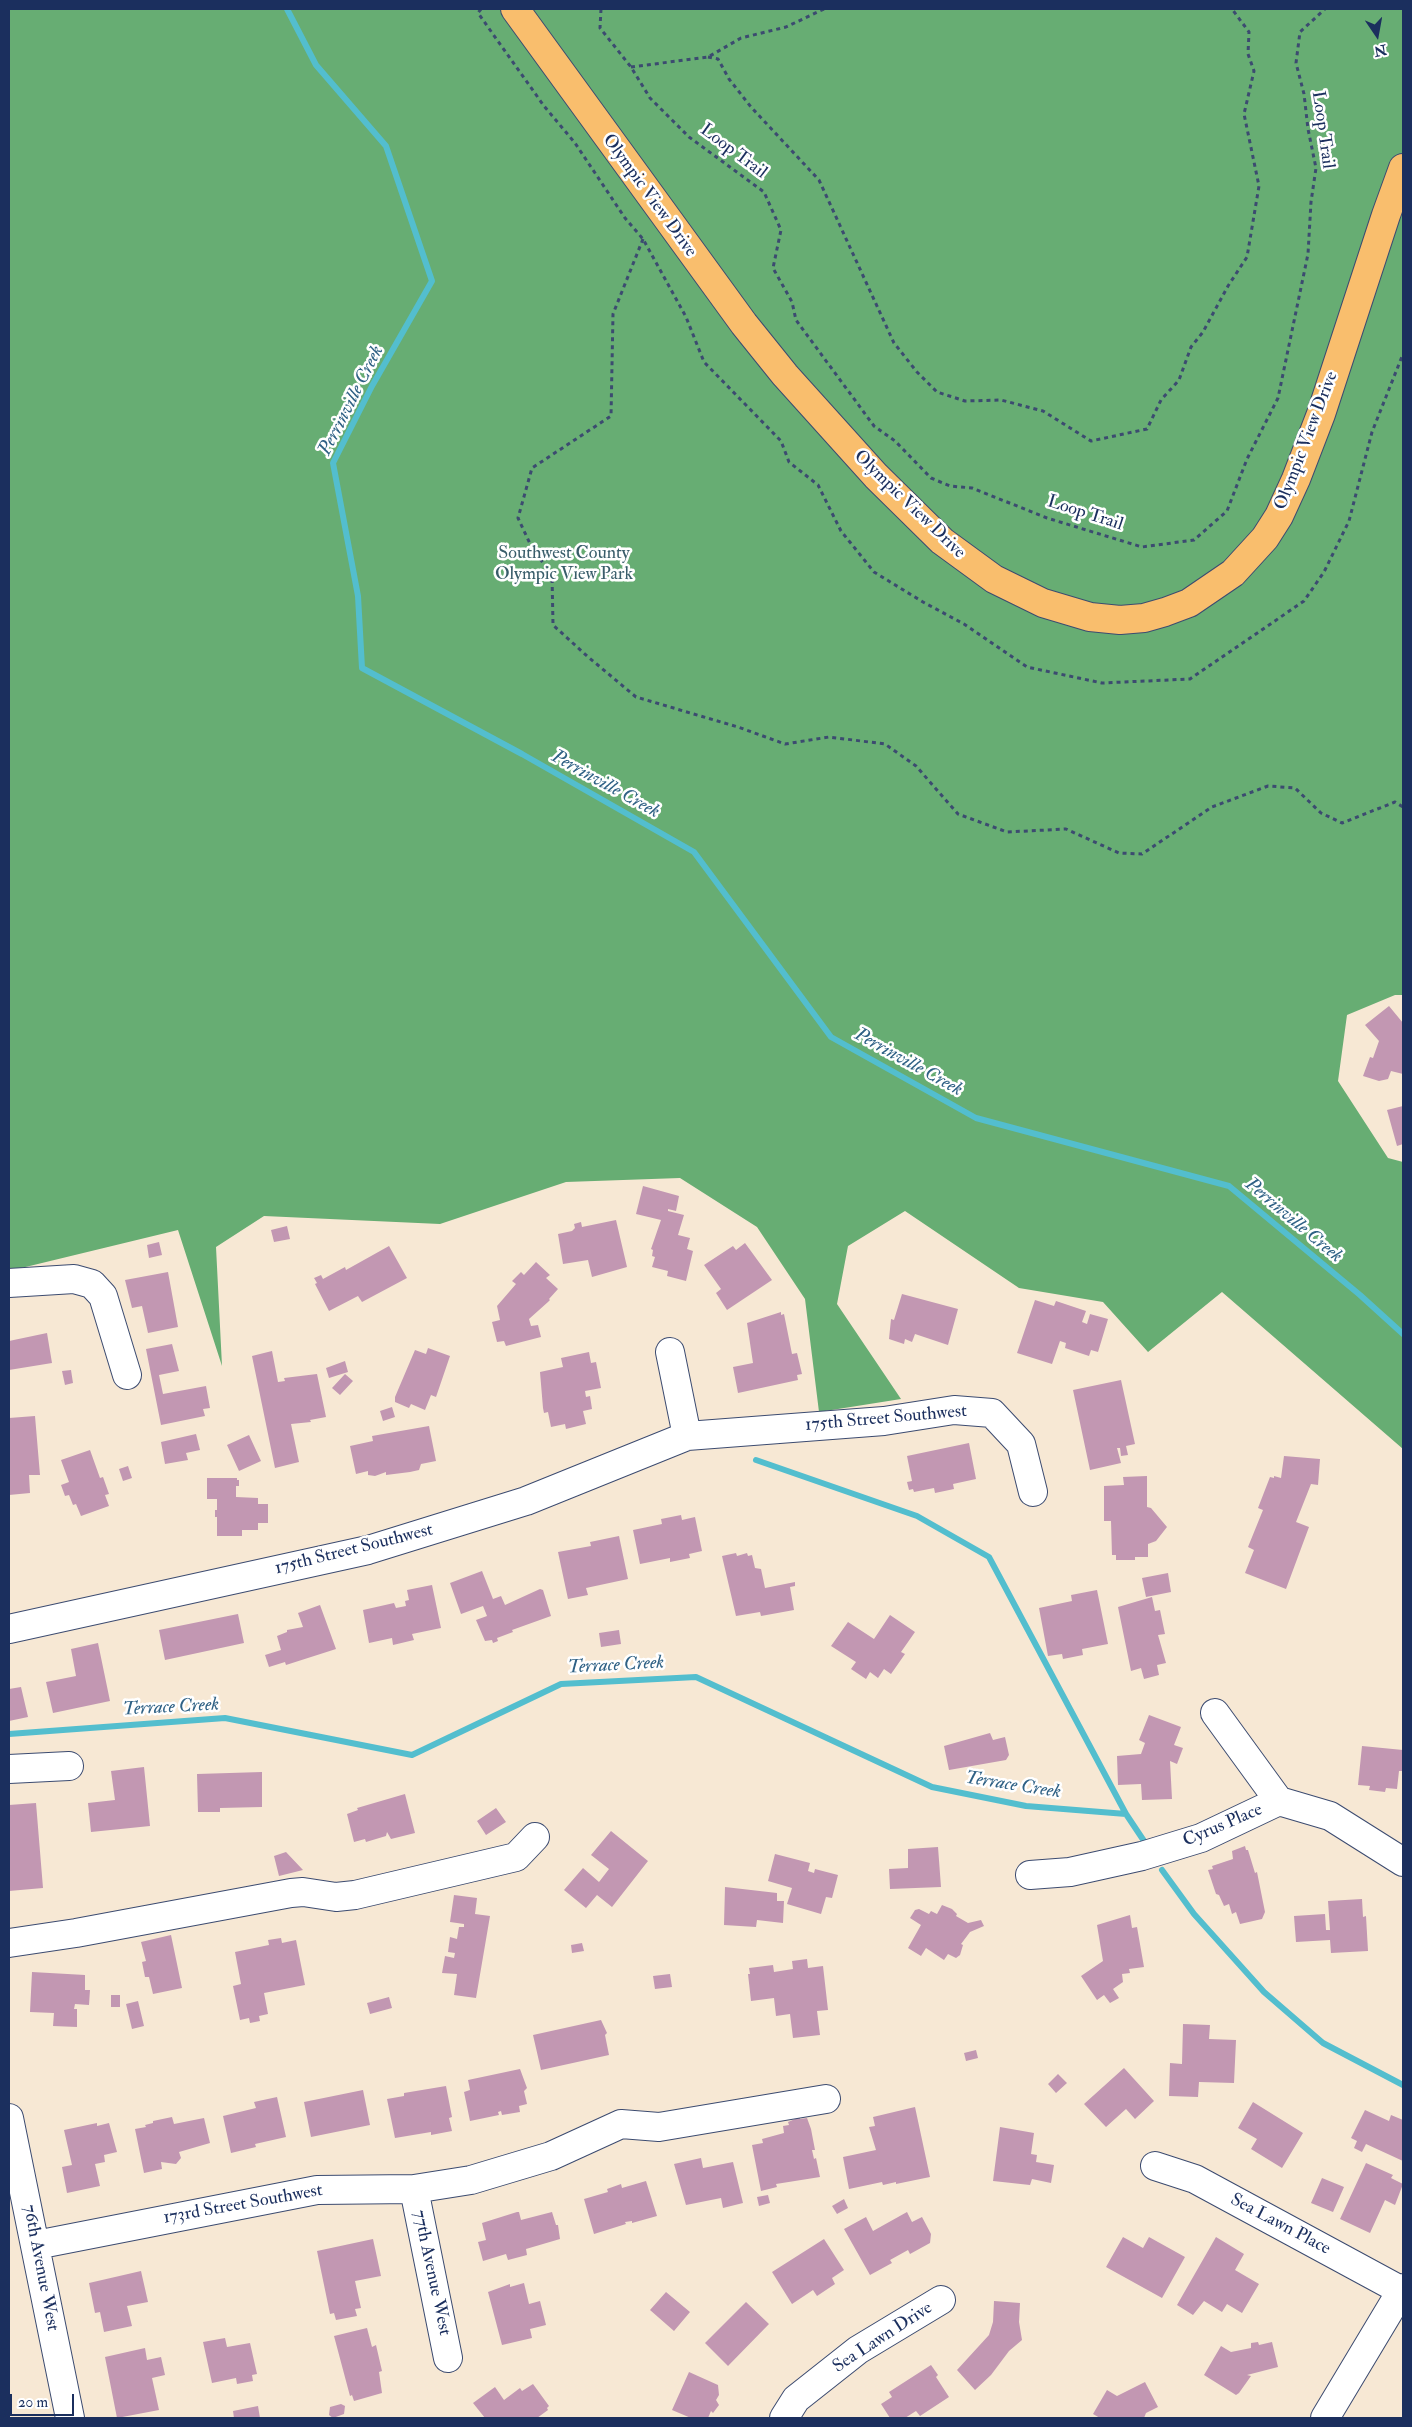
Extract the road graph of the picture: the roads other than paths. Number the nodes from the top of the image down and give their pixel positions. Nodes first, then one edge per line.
1 (515, 9) edge
2 (1403, 168) edge
3 (9, 1283) edge
4 (670, 1352) dead end
5 (127, 1374) dead end
6 (688, 1436) junction
7 (1033, 1492) dead end
8 (9, 1629) edge
9 (1215, 1713) dead end
10 (69, 1766) dead end
11 (9, 1769) edge
12 (1279, 1801) junction
13 (535, 1837) dead end
14 (1403, 1862) edge
15 (1030, 1875) dead end
16 (9, 1943) edge
17 (826, 2099) dead end
18 (9, 2118) edge
19 (1155, 2166) dead end
20 (414, 2189) junction
21 (36, 2245) junction
22 (1403, 2290) edge
23 (941, 2300) dead end
24 (448, 2358) dead end
25 (70, 2418) edge
26 (784, 2418) edge
27 (1325, 2418) edge

1 - 2 main road, Olympic View Drive
3 - 5 street
4 - 6 street
6 - 7 street, 175th Street Southwest
6 - 8 street, 175th Street Southwest
9 - 12 street
10 - 11 street
12 - 14 street, Cyrus Place
12 - 15 street, Cyrus Place
13 - 16 street
17 - 20 street, 173rd Street Southwest
18 - 21 street, 76th Avenue West
19 - 22 street, Sea Lawn Place
20 - 21 street, 173rd Street Southwest
20 - 24 street, 77th Avenue West
21 - 25 street, 76th Avenue West
22 - 27 street
23 - 26 street, Sea Lawn Drive

